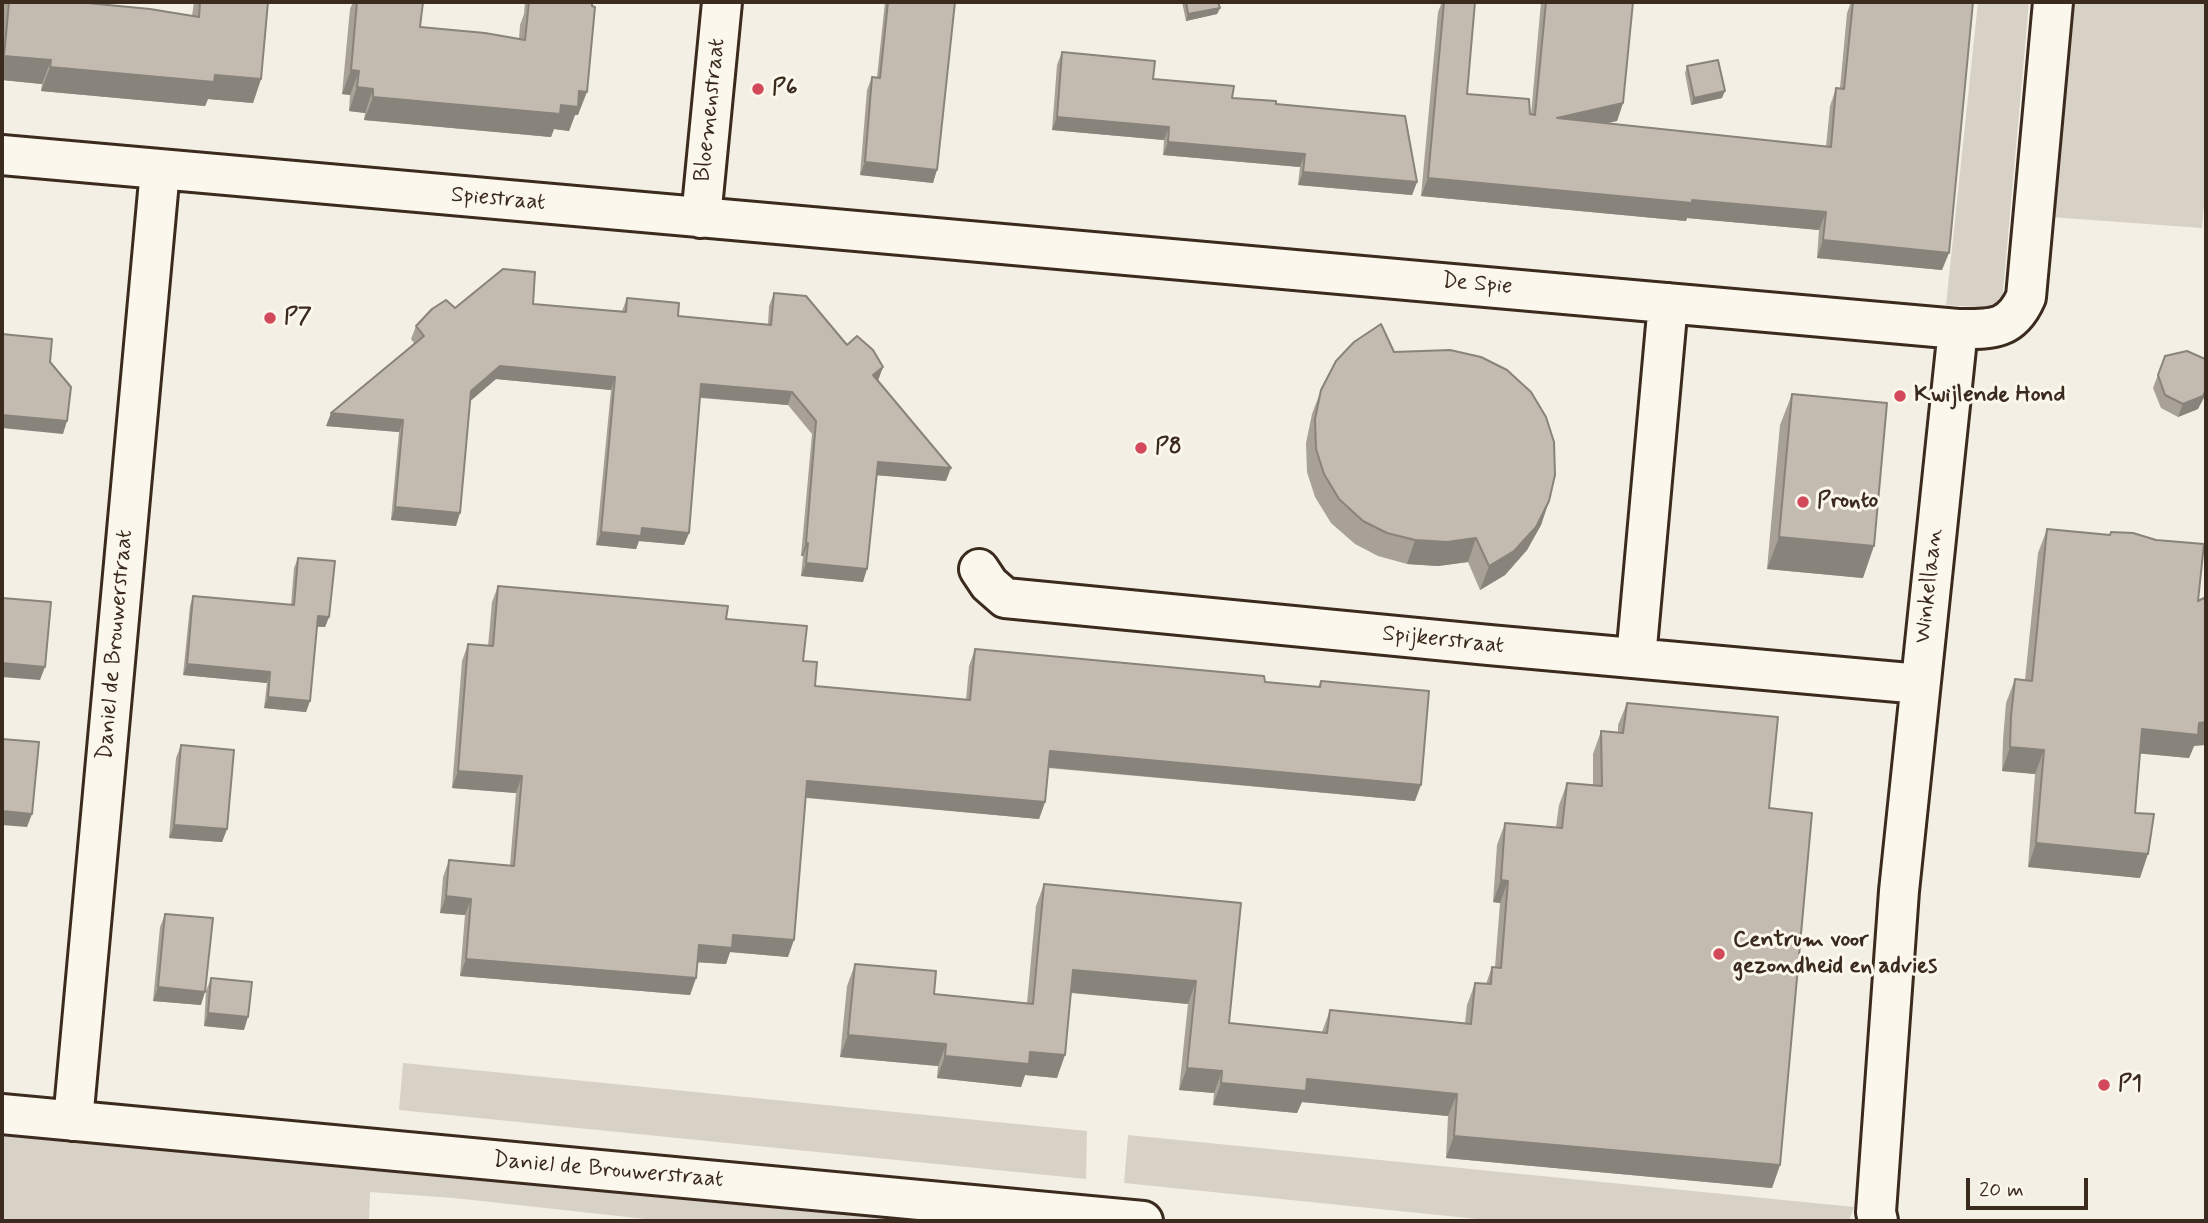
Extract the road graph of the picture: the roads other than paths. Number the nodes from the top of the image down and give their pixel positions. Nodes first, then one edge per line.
1 (722, 2) edge
2 (2053, 2) edge
3 (2, 155) edge
4 (160, 170) junction
5 (701, 218) junction
6 (995, 244) joint
7 (1668, 303) junction
8 (1958, 330) junction
9 (979, 569) dead end
10 (1636, 658) junction
11 (1920, 684) junction
12 (2, 1114) edge
13 (73, 1121) junction
14 (1143, 1221) edge
15 (1878, 1221) edge

1 - 5 street, Bloemenstraat
2 - 8 street
3 - 4 street, Spiestraat
4 - 5 street, Spiestraat
4 - 13 street, Daniel de Brouwerstraat
5 - 6 street, Spiestraat
6 - 7 street, De Spie
7 - 8 street, De Spie
7 - 10 street
8 - 11 street, Winkellaan
9 - 10 street, Spijkerstraat
10 - 11 street, Spijkerstraat
11 - 15 street, Winkellaan
12 - 13 street, Daniel de Brouwerstraat
13 - 14 street, Daniel de Brouwerstraat

